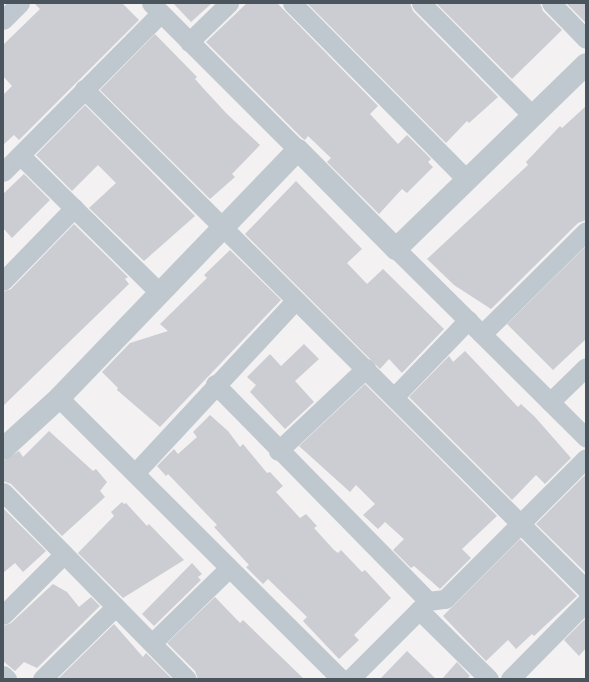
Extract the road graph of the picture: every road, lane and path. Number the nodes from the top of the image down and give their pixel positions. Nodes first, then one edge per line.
1 (20, 3) edge
2 (230, 3) edge
3 (292, 3) edge
4 (421, 3) edge
5 (551, 3) edge
6 (156, 8) edge
7 (3, 20) edge
8 (586, 39) edge
9 (189, 42) junction
10 (586, 64) edge
11 (84, 89) junction
12 (533, 116) junction
13 (298, 150) junction
14 (20, 155) junction
15 (3, 172) edge
16 (467, 180) junction
17 (74, 208) junction
18 (224, 226) junction
19 (586, 231) edge
20 (396, 249) junction
21 (3, 281) edge
22 (159, 292) junction
23 (296, 300) junction
24 (468, 320) junction
25 (482, 334) junction
26 (586, 367) edge
27 (366, 368) junction
28 (215, 384) junction
29 (394, 397) junction
30 (59, 398) junction
31 (550, 402) junction
32 (586, 438) edge
33 (4, 446) edge
34 (278, 451) junction
35 (586, 458) edge
36 (135, 473) junction
37 (3, 492) edge
38 (521, 524) junction
39 (64, 554) junction
40 (229, 568) junction
41 (586, 589) edge
42 (586, 602) edge
43 (424, 606) junction
44 (115, 607) junction
45 (3, 615) edge
46 (152, 643) junction
47 (3, 675) edge
48 (7, 679) edge
49 (42, 679) edge
50 (187, 679) edge
51 (341, 679) edge
52 (350, 679) edge
53 (489, 679) edge
54 (510, 679) edge

1 - 7 street
2 - 9 street
3 - 16 street
4 - 12 street
5 - 8 street
6 - 9 street
6 - 11 street
9 - 13 street
10 - 12 street
11 - 14 street
11 - 18 street
12 - 16 street
13 - 18 street
13 - 20 street
14 - 15 street
14 - 17 street
16 - 20 street
17 - 21 street
17 - 22 street
18 - 22 street
18 - 23 street
19 - 25 street
20 - 24 street
22 - 30 street
23 - 27 street
23 - 28 street
24 - 25 street
24 - 29 street
25 - 31 street
26 - 31 street
27 - 29 street
27 - 34 street
28 - 34 street
28 - 36 street
29 - 38 street
30 - 33 street
30 - 36 street
31 - 32 street
34 - 43 street
35 - 38 street
36 - 40 street
37 - 39 street
38 - 41 street
38 - 43 street
39 - 44 street
39 - 45 street
40 - 46 street
40 - 51 street
42 - 54 street
43 - 52 street
43 - 53 street
44 - 46 street
44 - 49 street
46 - 50 street
47 - 48 street

